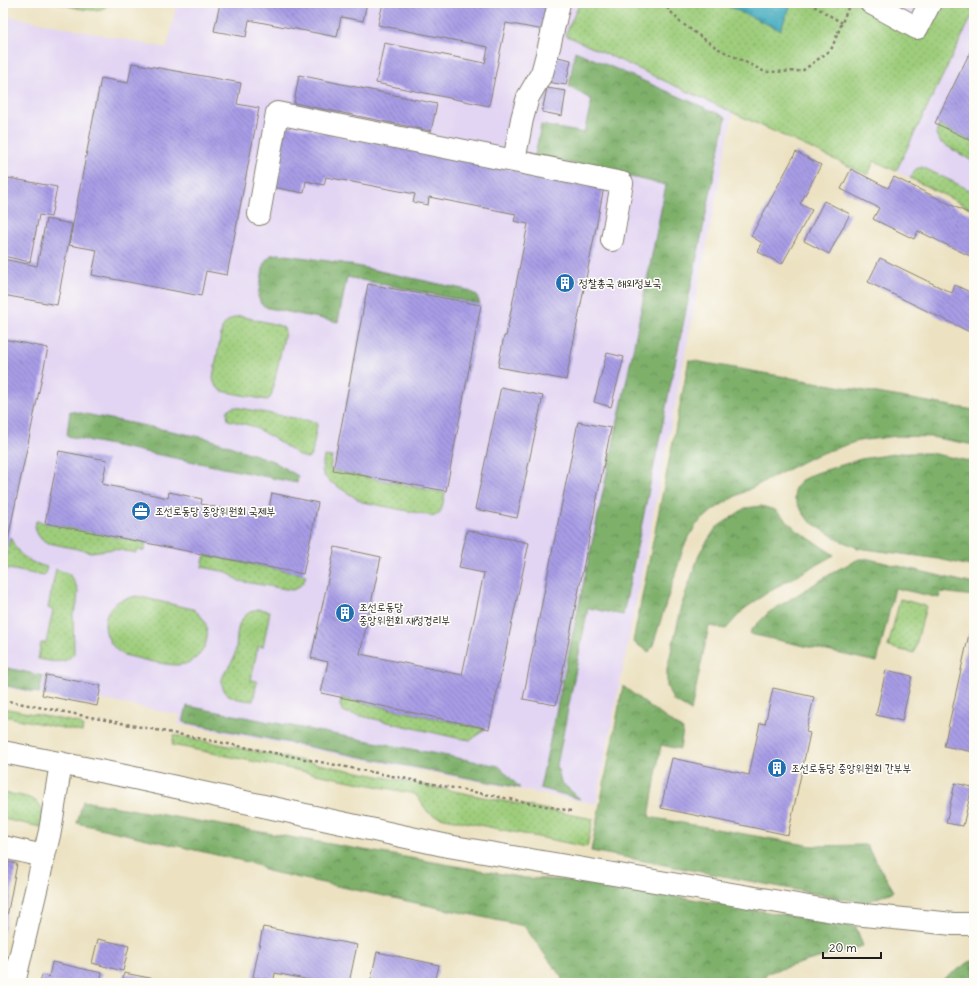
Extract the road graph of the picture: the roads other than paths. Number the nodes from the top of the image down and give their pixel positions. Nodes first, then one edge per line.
1 (559, 3) edge
2 (871, 3) edge
3 (930, 3) edge
4 (514, 161) junction
5 (259, 214) dead end
6 (612, 240) dead end
7 (3, 752) edge
8 (61, 763) junction
9 (3, 847) edge
10 (44, 856) junction
11 (974, 924) edge
12 (14, 983) edge

1 - 4 street
2 - 3 street
4 - 5 street
4 - 6 street
7 - 8 street
8 - 10 street
8 - 11 street
9 - 10 street
10 - 12 street

